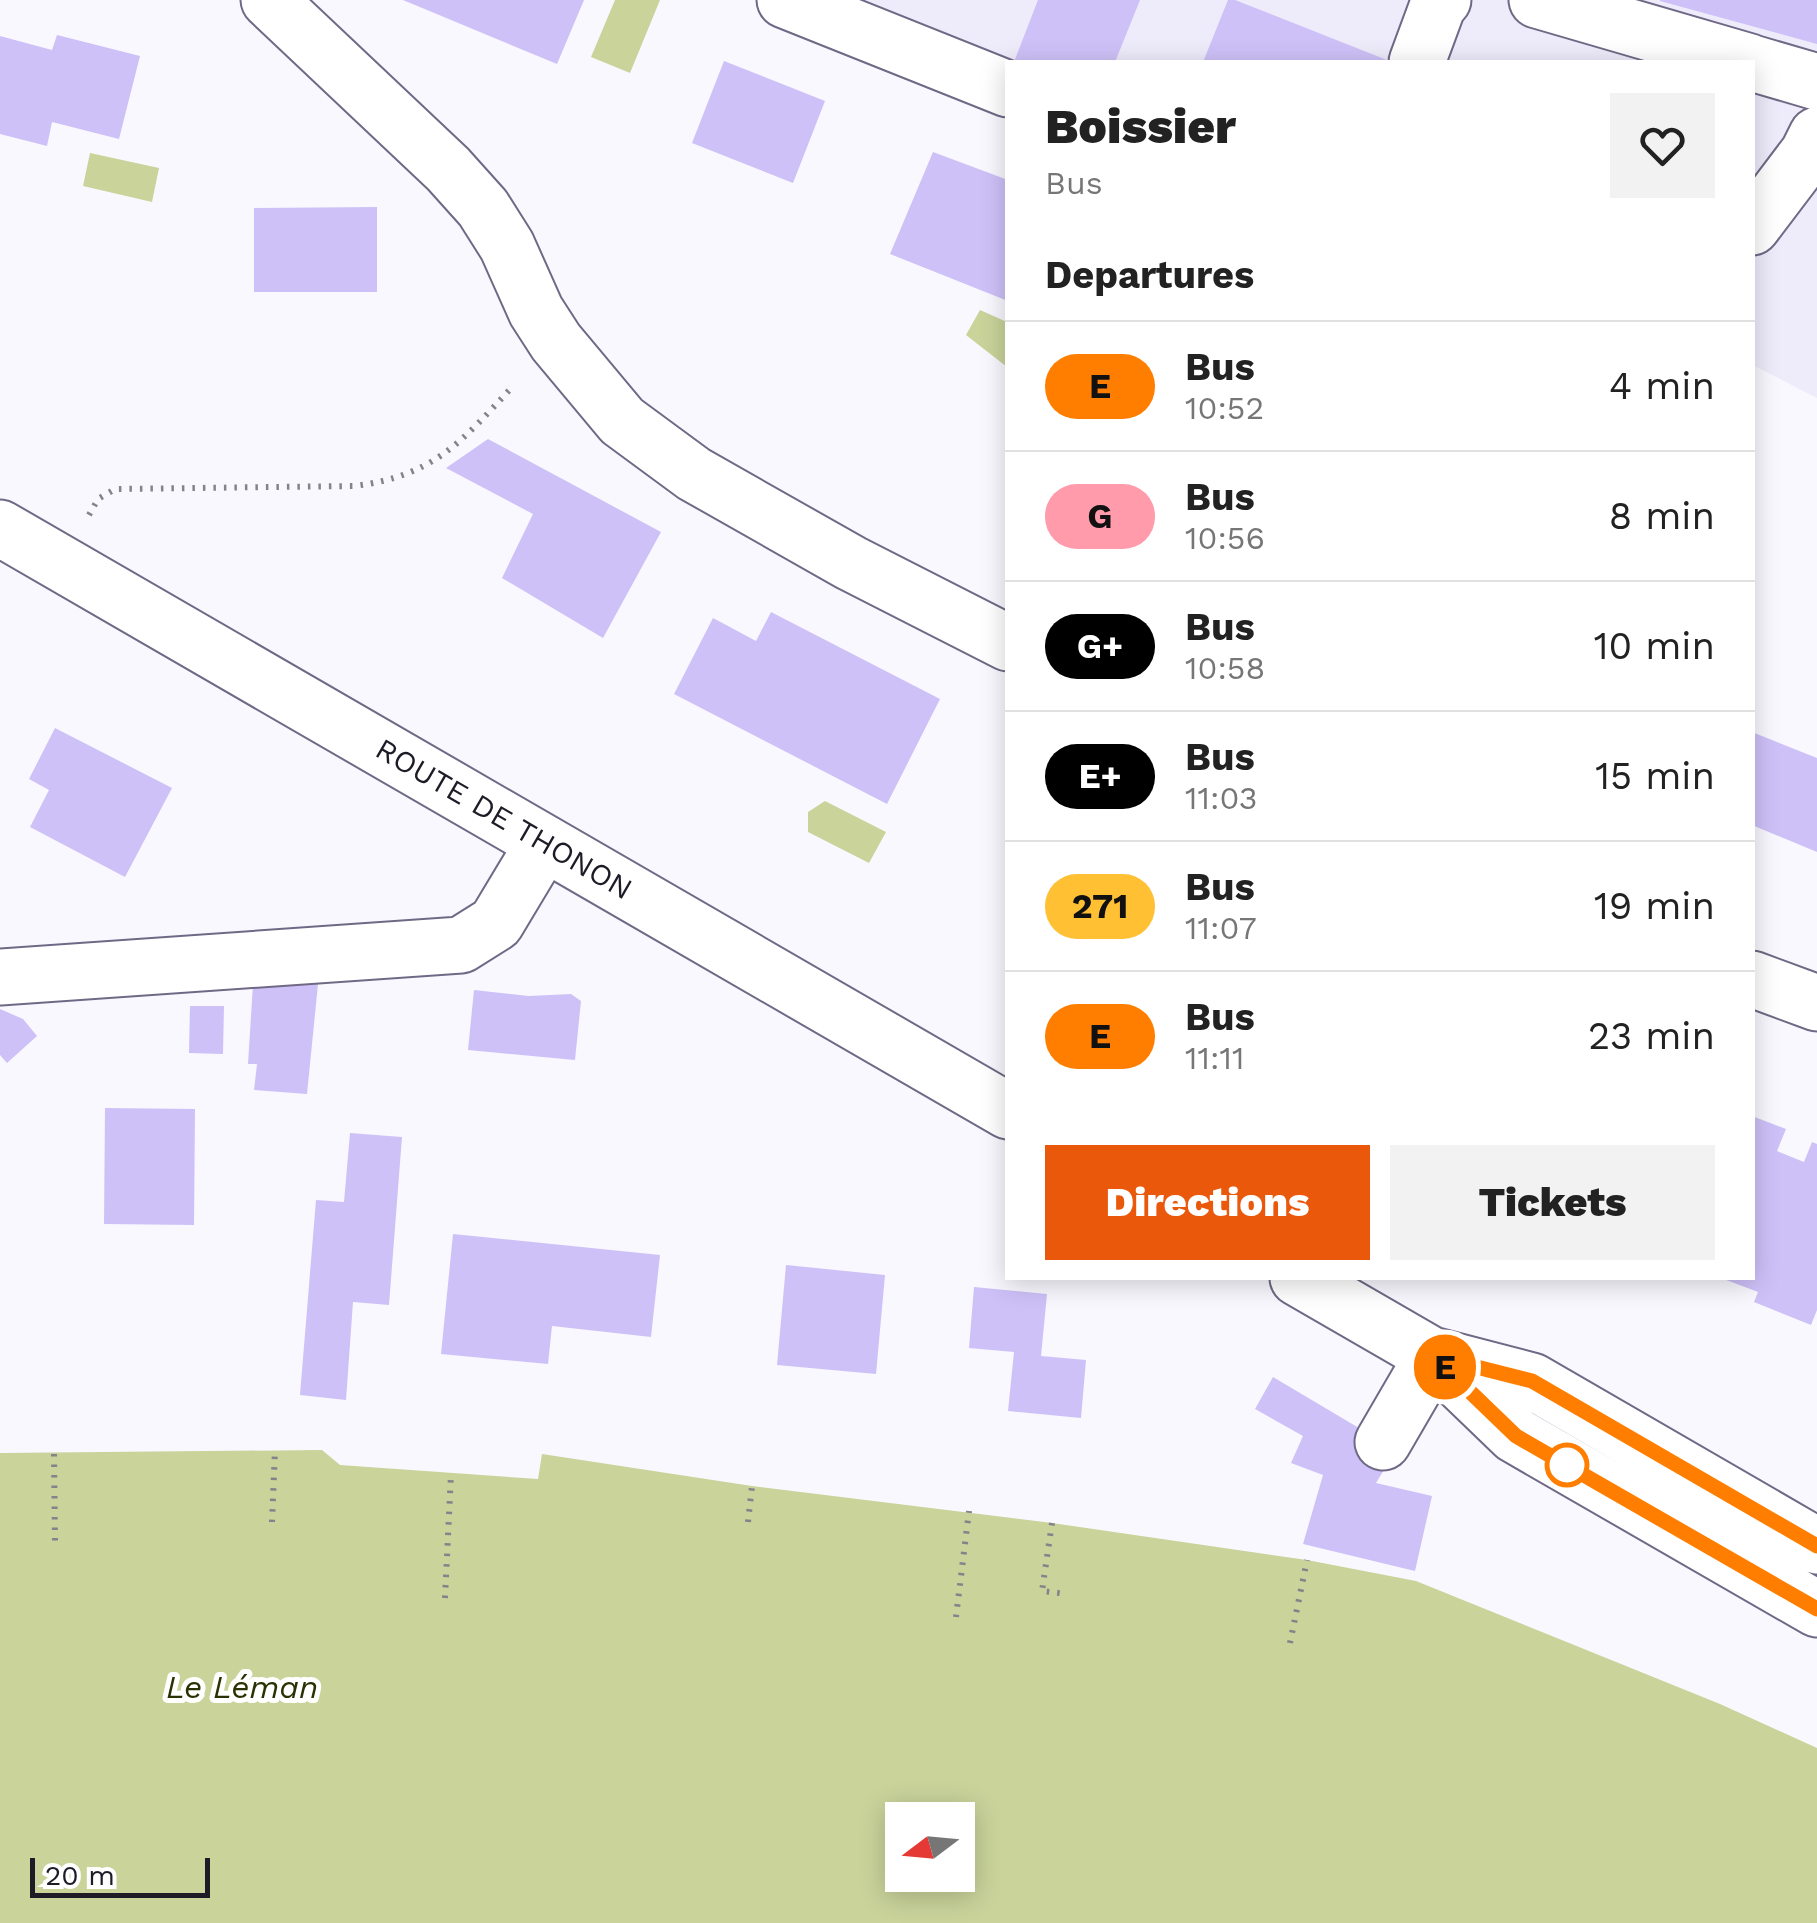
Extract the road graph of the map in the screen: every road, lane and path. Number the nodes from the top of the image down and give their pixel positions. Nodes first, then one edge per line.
1 (269, 0) edge
2 (785, 0) edge
3 (1443, 0) edge
4 (1537, 0) edge
5 (1418, 60) edge
6 (1741, 60) edge
7 (1755, 64) edge
8 (1817, 82) edge
9 (1005, 88) edge
10 (1817, 135) edge
11 (1755, 223) edge
12 (556, 342) junction
13 (0, 528) edge
14 (62, 563) junction
15 (1005, 640) edge
16 (544, 843) junction
17 (0, 977) edge
18 (1755, 980) edge
19 (1817, 1003) edge
20 (1005, 1109) edge
21 (1301, 1280) edge
22 (1433, 1356) junction
23 (1383, 1442) dead end
24 (275, 1450) dead end
25 (54, 1454) dead end
26 (450, 1474) dead end
27 (752, 1486) dead end
28 (969, 1510) dead end
29 (272, 1522) dead end
30 (748, 1522) dead end
31 (1052, 1523) dead end
32 (55, 1542) dead end
33 (1817, 1546) edge
34 (1307, 1560) dead end
35 (1067, 1594) dead end
36 (446, 1598) dead end
37 (1817, 1609) edge
38 (956, 1617) dead end
39 (1290, 1643) dead end

1 - 12 main road
2 - 9 main road
3 - 5 main road
4 - 6 main road
7 - 8 main road
10 - 11 main road
12 - 14 path
12 - 15 main road
13 - 14 main road, ROUTE DE THONON
14 - 16 main road, ROUTE DE THONON
16 - 17 main road
16 - 20 main road, ROUTE DE THONON
18 - 19 main road
21 - 22 main road
22 - 23 main road
22 - 33 main road
22 - 37 main road
24 - 29 path
25 - 32 path
26 - 36 path
27 - 30 path
28 - 38 path
31 - 35 path
34 - 39 path

